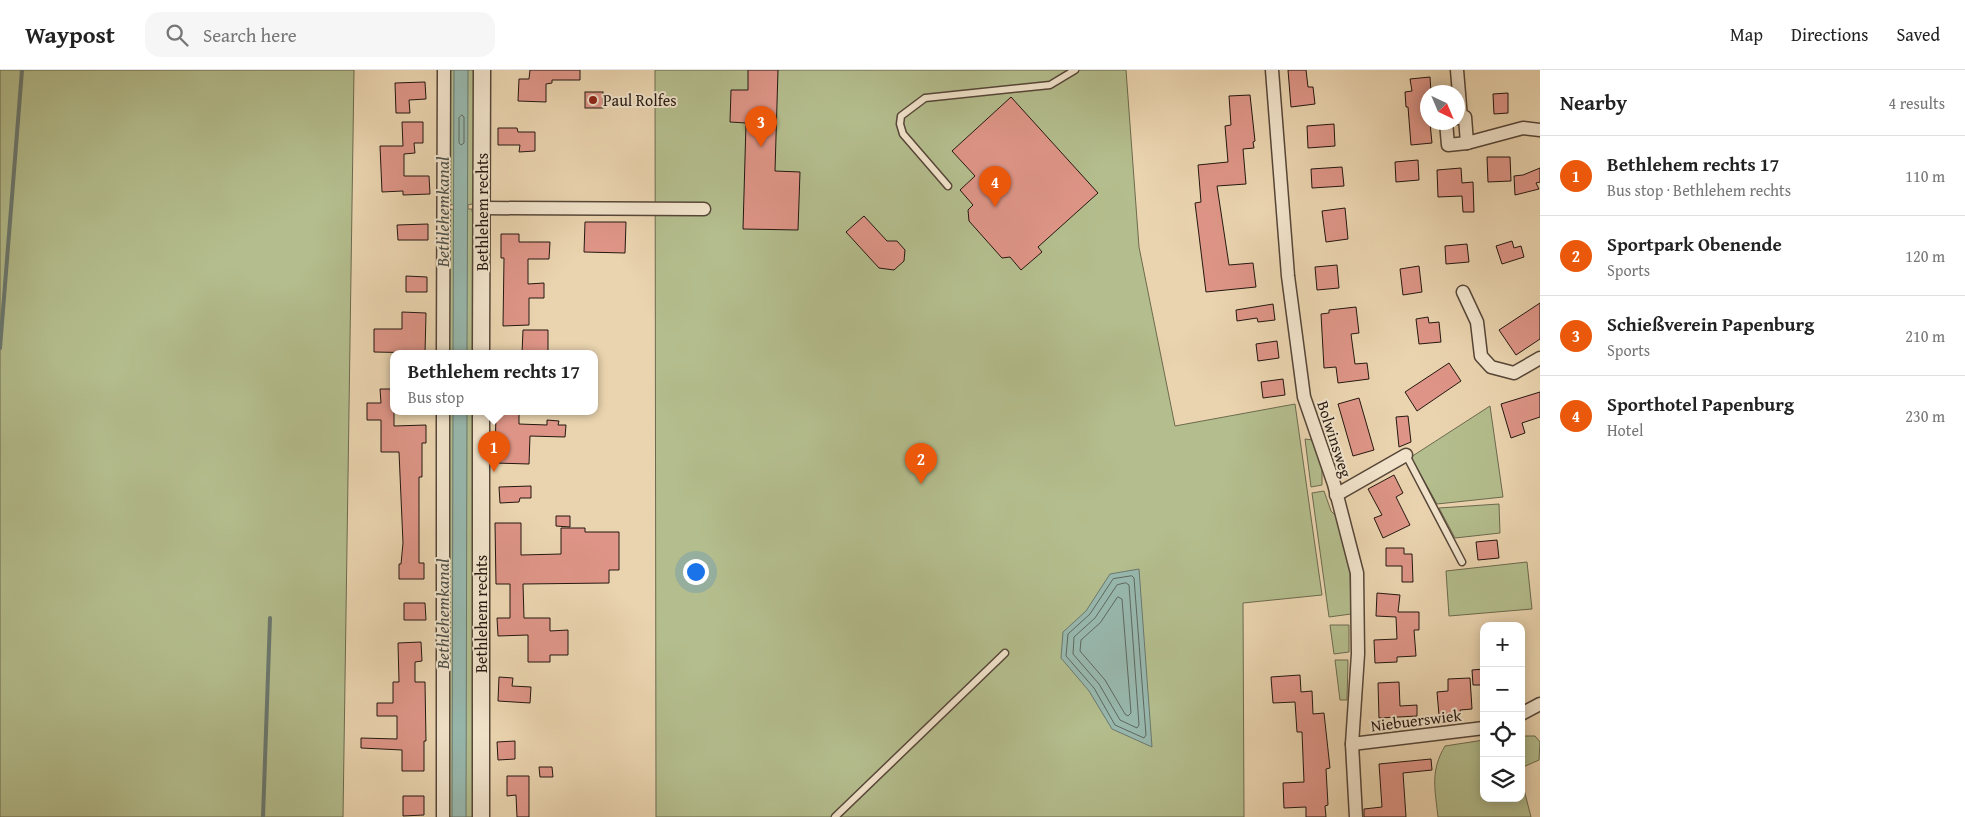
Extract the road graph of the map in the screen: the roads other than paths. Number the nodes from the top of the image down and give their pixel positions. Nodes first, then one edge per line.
1 (444, 70) edge
2 (482, 70) edge
3 (1075, 70) edge
4 (1272, 70) edge
5 (1457, 70) edge
6 (1458, 85) edge
7 (1465, 118) edge
8 (1447, 130) edge
9 (1540, 130) edge
10 (1467, 143) junction
11 (948, 186) dead end
12 (482, 208) junction
13 (704, 209) dead end
14 (1463, 292) dead end
15 (443, 350) edge
16 (481, 350) edge
17 (1540, 358) edge
18 (443, 415) edge
19 (481, 415) edge
20 (1406, 456) joint
21 (1336, 495) junction
22 (1462, 562) dead end
23 (1005, 653) dead end
24 (1540, 704) edge
25 (1525, 712) edge
26 (1480, 728) edge
27 (1352, 744) junction
28 (443, 817) edge
29 (481, 817) edge
30 (835, 817) edge
31 (1356, 817) edge

1 - 15 street
2 - 12 street, Bethlehem rechts
3 - 11 lane
4 - 21 street, Bolwinsweg
5 - 6 street
7 - 10 street
8 - 10 street
9 - 10 street
12 - 13 street
12 - 16 street, Bethlehem rechts
14 - 17 street
18 - 28 street
19 - 29 street, Bethlehem rechts
20 - 21 street
20 - 22 lane
21 - 27 street, Bolwinsweg
23 - 30 lane
24 - 25 street
26 - 27 street, Niebuerswiek
27 - 31 street, Bolwinsweg

